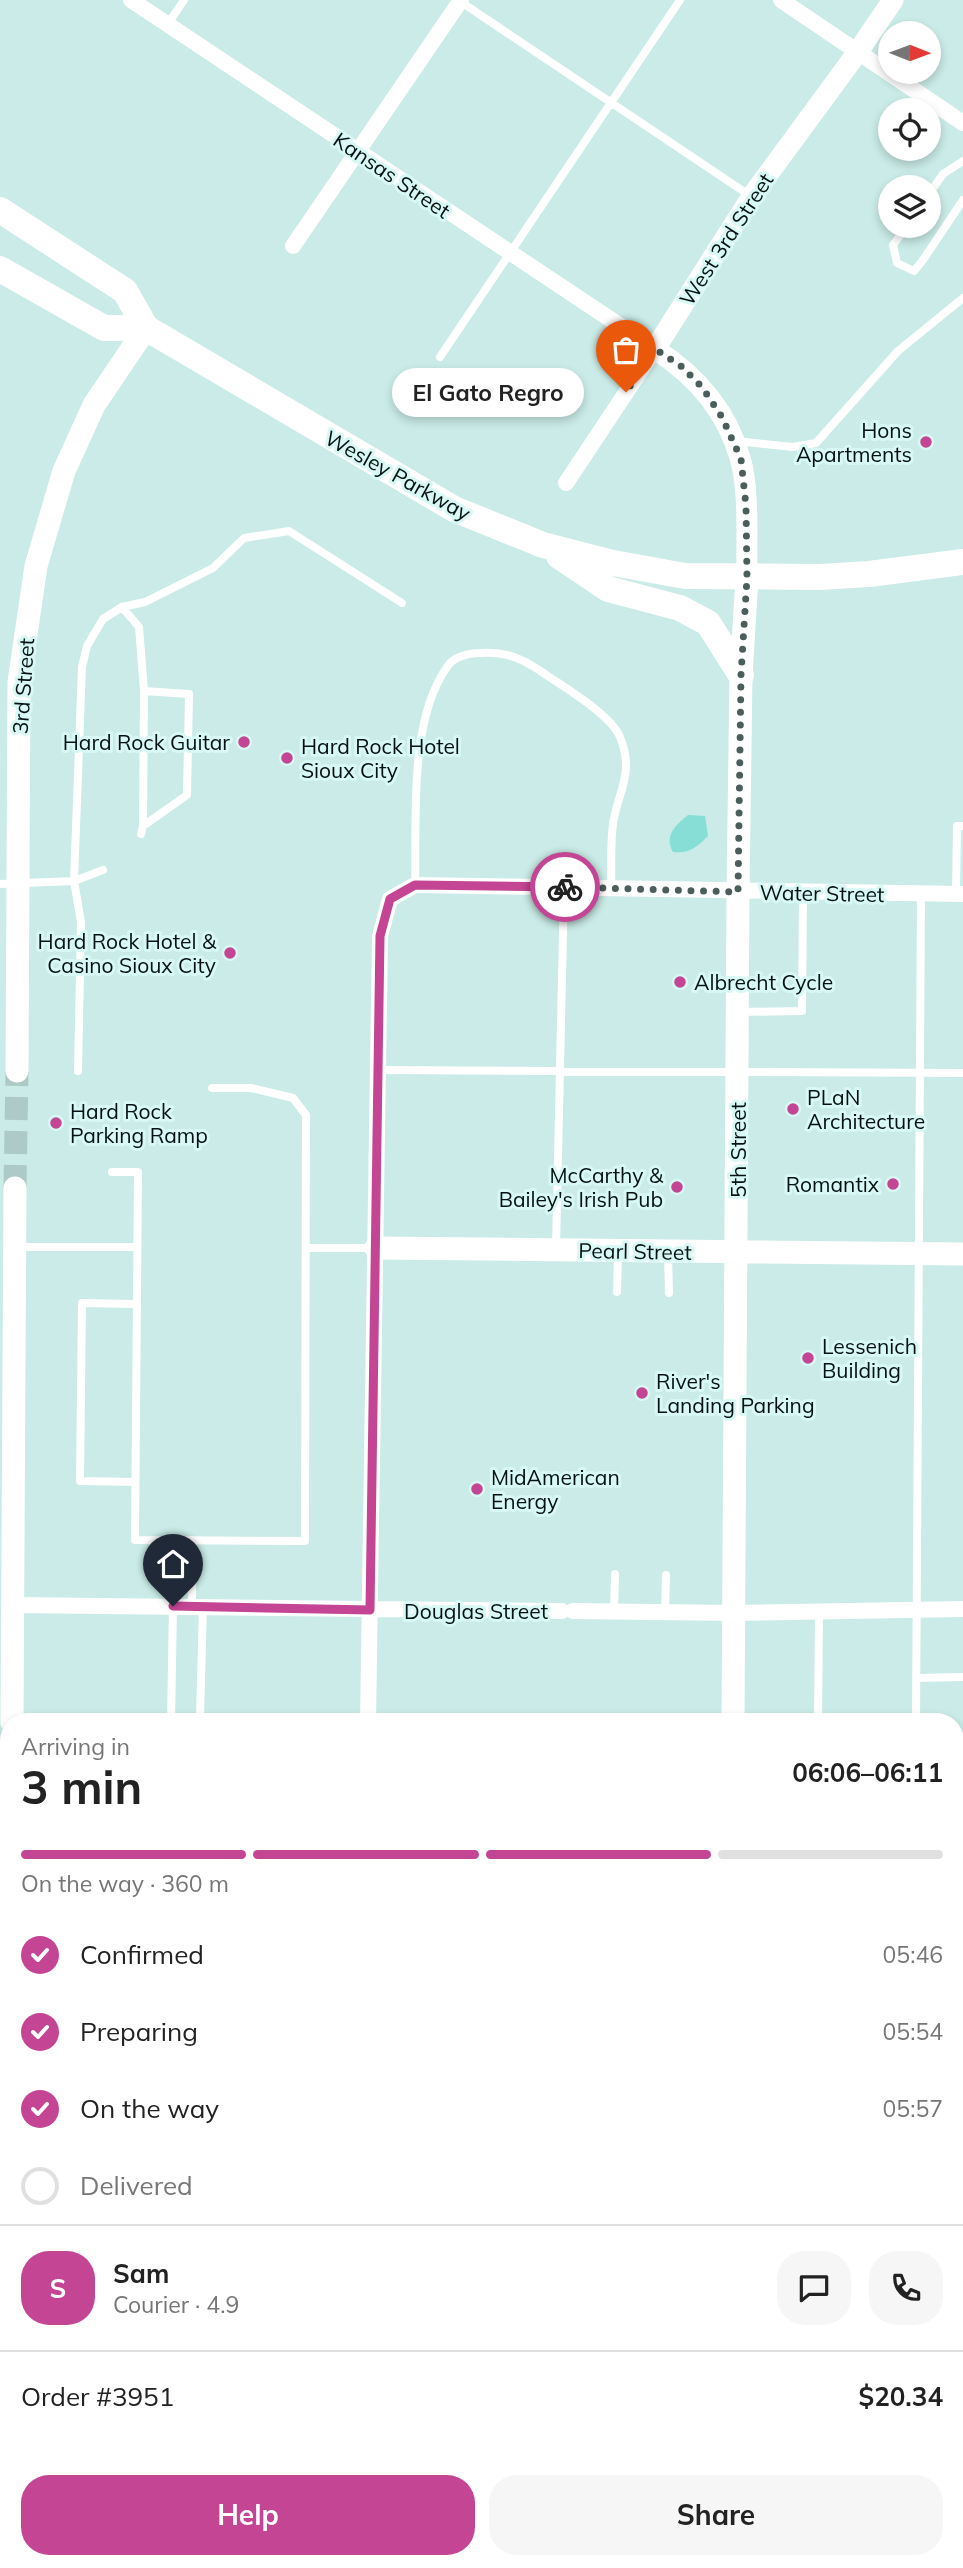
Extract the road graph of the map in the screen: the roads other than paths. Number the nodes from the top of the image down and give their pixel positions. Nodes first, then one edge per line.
1 (131, 0) edge
2 (184, 0) edge
3 (680, 0) edge
4 (780, 0) edge
5 (892, 0) edge
6 (460, 1) edge
7 (167, 25) junction
8 (857, 54) junction
9 (611, 103) junction
10 (963, 123) edge
11 (357, 151) junction
12 (963, 161) edge
13 (941, 177) edge
14 (752, 196) junction
15 (963, 200) edge
16 (0, 210) edge
17 (941, 233) edge
18 (899, 238) edge
19 (938, 238) edge
20 (293, 246) dead end
21 (510, 254) junction
22 (0, 269) edge
23 (963, 298) edge
24 (146, 328) junction
25 (655, 349) junction
26 (440, 357) dead end
27 (733, 441) junction
28 (566, 483) dead end
29 (543, 545) junction
30 (963, 562) edge
31 (747, 578) junction
32 (402, 603) dead end
33 (122, 607) junction
34 (741, 675) junction
35 (144, 691) junction
36 (963, 826) edge
37 (103, 870) dead end
38 (74, 881) junction
39 (9, 884) edge
40 (415, 885) junction
41 (564, 887) junction
42 (611, 888) junction
43 (738, 892) junction
44 (803, 893) junction
45 (921, 894) junction
46 (960, 894) edge
47 (738, 1012) junction
48 (379, 1070) junction
49 (561, 1070) junction
50 (18, 1071) tunnel mouth
51 (79, 1071) dead end
52 (738, 1071) junction
53 (920, 1073) junction
54 (963, 1073) edge
55 (212, 1088) dead end
56 (112, 1172) dead end
57 (15, 1188) tunnel mouth
58 (8, 1246) edge
59 (137, 1247) junction
60 (306, 1248) junction
61 (376, 1248) junction
62 (556, 1250) junction
63 (618, 1250) junction
64 (668, 1251) junction
65 (737, 1252) junction
66 (919, 1253) junction
67 (963, 1254) edge
68 (617, 1292) dead end
69 (669, 1293) dead end
70 (136, 1304) junction
71 (135, 1482) junction
72 (192, 1540) junction
73 (615, 1574) dead end
74 (666, 1575) dead end
75 (13, 1605) junction
76 (173, 1606) junction
77 (197, 1606) junction
78 (963, 1609) edge
79 (370, 1610) junction
80 (917, 1610) junction
81 (665, 1611) junction
82 (614, 1612) junction
83 (820, 1612) junction
84 (734, 1613) junction
85 (963, 1677) edge
86 (917, 1678) junction
87 (12, 1713) edge
88 (172, 1713) edge
89 (200, 1713) edge
90 (368, 1713) edge
91 (733, 1713) edge
92 (818, 1713) edge
93 (916, 1713) edge

1 - 7 street, Kansas Street
2 - 7 lane
3 - 9 lane
4 - 8 street
5 - 8 street, West 3rd Street
6 - 9 lane
6 - 11 street
7 - 11 street, Kansas Street
8 - 10 street
8 - 14 street, West 3rd Street
9 - 14 lane
9 - 21 lane
11 - 20 street
11 - 21 street, Kansas Street
12 - 13 lane
14 - 25 street, West 3rd Street
15 - 17 lane
16 - 24 main road, Wesley Parkway
18 - 19 lane
21 - 25 street, Kansas Street
21 - 26 lane
22 - 24 main road
23 - 27 lane
24 - 29 main road, Wesley Parkway
24 - 39 main road, 3rd Street
25 - 27 street
25 - 28 street, West 3rd Street
27 - 31 street
29 - 31 main road, Wesley Parkway
29 - 34 main road
30 - 31 main road, Wesley Parkway
31 - 34 main road, 5th Street
32 - 33 lane
33 - 35 lane
33 - 38 lane
34 - 43 main road, 5th Street
35 - 35 lane
36 - 46 lane
37 - 38 lane
38 - 39 lane
38 - 51 lane
39 - 50 main road, 3rd Street
40 - 41 street, Water Street
40 - 42 lane
40 - 48 street
41 - 42 street, Water Street
41 - 49 lane
42 - 43 street, Water Street
43 - 44 street, Water Street
43 - 47 main road, 5th Street
44 - 45 street, Water Street
44 - 47 lane
45 - 46 street, Water Street
45 - 53 lane
47 - 52 main road, 5th Street
48 - 49 lane
48 - 61 street
49 - 52 lane
49 - 62 lane
52 - 53 lane
52 - 65 main road, 5th Street
53 - 54 lane
53 - 66 lane
55 - 60 lane
56 - 59 lane
57 - 58 main road
58 - 59 lane
58 - 75 main road
59 - 70 lane
60 - 61 lane, Pearl Street
60 - 72 lane
61 - 62 main road, Pearl Street
61 - 79 street
62 - 63 main road, Pearl Street
63 - 64 main road, Pearl Street
63 - 68 lane
64 - 65 main road, Pearl Street
64 - 69 lane
65 - 66 main road, Pearl Street
65 - 84 main road, 5th Street
66 - 67 main road, Pearl Street
66 - 80 lane
70 - 71 lane
70 - 71 lane
71 - 72 lane
72 - 77 lane
73 - 82 lane
74 - 81 lane
75 - 76 street, Douglas Street
75 - 87 main road
76 - 77 street, Douglas Street
76 - 88 lane
77 - 79 street, Douglas Street
77 - 89 lane
78 - 80 street, Douglas Street
79 - 82 street, Douglas Street
79 - 90 street
80 - 83 street, Douglas Street
80 - 86 lane
81 - 82 street, Douglas Street
81 - 84 street, Douglas Street
83 - 84 street, Douglas Street
83 - 92 lane
84 - 91 main road, 5th Street
85 - 86 lane
86 - 93 lane

